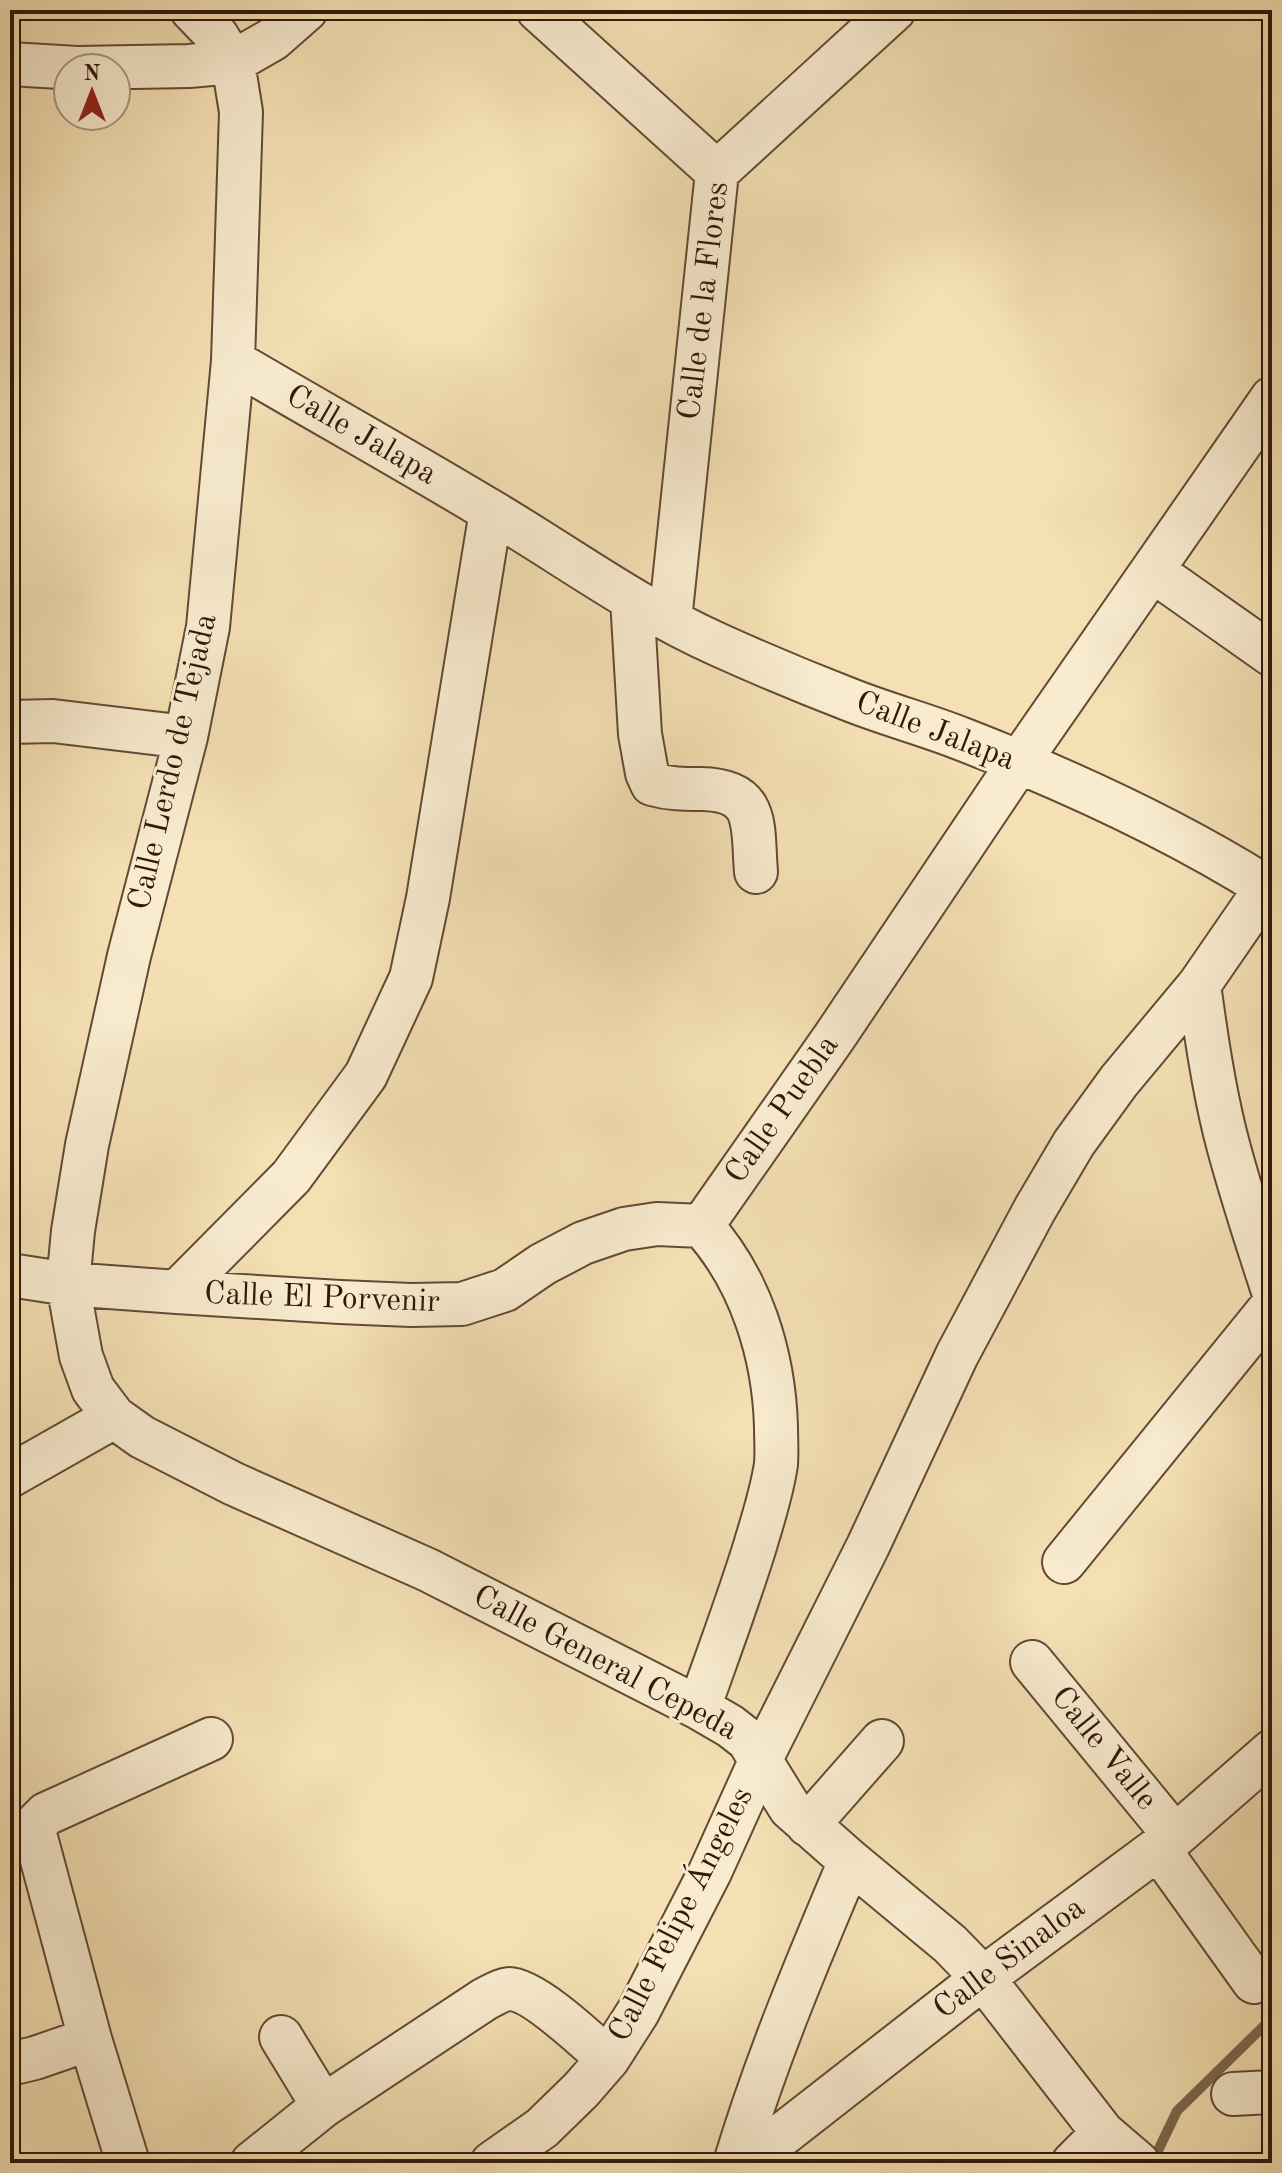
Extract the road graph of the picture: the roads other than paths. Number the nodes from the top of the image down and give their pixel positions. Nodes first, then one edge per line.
1 (192, 10) edge
2 (306, 10) edge
3 (538, 10) edge
4 (894, 10) edge
5 (233, 62) junction
6 (10, 64) edge
7 (717, 172) junction
8 (233, 361) junction
9 (1272, 398) edge
10 (491, 511) junction
11 (1153, 571) junction
12 (632, 599) junction
13 (670, 620) junction
14 (1272, 655) edge
15 (10, 722) edge
16 (186, 737) junction
17 (1019, 762) junction
18 (756, 872) dead end
19 (1269, 883) edge
20 (1199, 985) junction
21 (702, 1226) junction
22 (10, 1275) edge
23 (68, 1284) junction
24 (1272, 1288) edge
25 (177, 1292) junction
26 (1272, 1306) edge
27 (114, 1417) junction
28 (10, 1476) edge
29 (1064, 1562) dead end
30 (1032, 1662) dead end
31 (699, 1708) junction
32 (211, 1739) dead end
33 (882, 1741) dead end
34 (1272, 1751) edge
35 (761, 1759) junction
36 (808, 1825) junction
37 (1166, 1842) junction
38 (850, 1861) junction
39 (983, 1978) junction
40 (1254, 1982) dead end
41 (281, 2037) dead end
42 (90, 2039) junction
43 (608, 2059) junction
44 (10, 2064) edge
45 (323, 2106) junction
46 (1103, 2133) junction
47 (1137, 2162) edge
48 (128, 2163) edge
49 (252, 2163) edge
50 (492, 2163) edge
51 (735, 2163) edge
52 (746, 2163) edge
53 (1073, 2163) edge

1 - 5 street, Calle Lerdo de Tejada
2 - 5 street
3 - 7 street
4 - 7 street, Calle de la Flores
5 - 6 street
5 - 8 street, Calle Lerdo de Tejada
7 - 13 street, Calle de la Flores
8 - 10 street, Calle Jalapa
8 - 16 street, Calle Lerdo de Tejada
9 - 11 street, Calle Puebla
10 - 12 street, Calle Jalapa
10 - 25 street
11 - 14 street
11 - 17 street, Calle Puebla
12 - 13 street, Calle Jalapa
12 - 18 street
13 - 17 street, Calle Jalapa
15 - 16 street
16 - 23 street, Calle Lerdo de Tejada
17 - 19 street, Calle Jalapa
17 - 21 street, Calle Puebla
19 - 20 street, Calle Jalapa
20 - 24 street
20 - 35 street, Calle Felipe Ángeles
21 - 25 street, Calle El Porvenir
21 - 31 street
22 - 23 street, Calle El Porvenir
23 - 25 street, Calle El Porvenir
23 - 27 street, Calle Lerdo de Tejada
26 - 29 street
27 - 28 street
27 - 31 street, Calle General Cepeda
30 - 37 street, Calle Valle
31 - 35 street, Calle General Cepeda
32 - 42 street
33 - 36 street
34 - 37 street, Calle Sinaloa
35 - 36 street, Calle General Cepeda
35 - 43 street, Calle Felipe Ángeles
36 - 38 street, Calle General Cepeda
37 - 39 street, Calle Sinaloa
37 - 40 street, Calle Valle
38 - 39 street, Calle General Cepeda
38 - 51 street
39 - 46 street, Calle General Cepeda
39 - 52 street, Calle Sinaloa
41 - 45 street
42 - 44 street
42 - 48 street
43 - 45 street
43 - 50 street, Calle Felipe Ángeles
45 - 49 street
46 - 47 street, Calle General Cepeda
46 - 53 street

